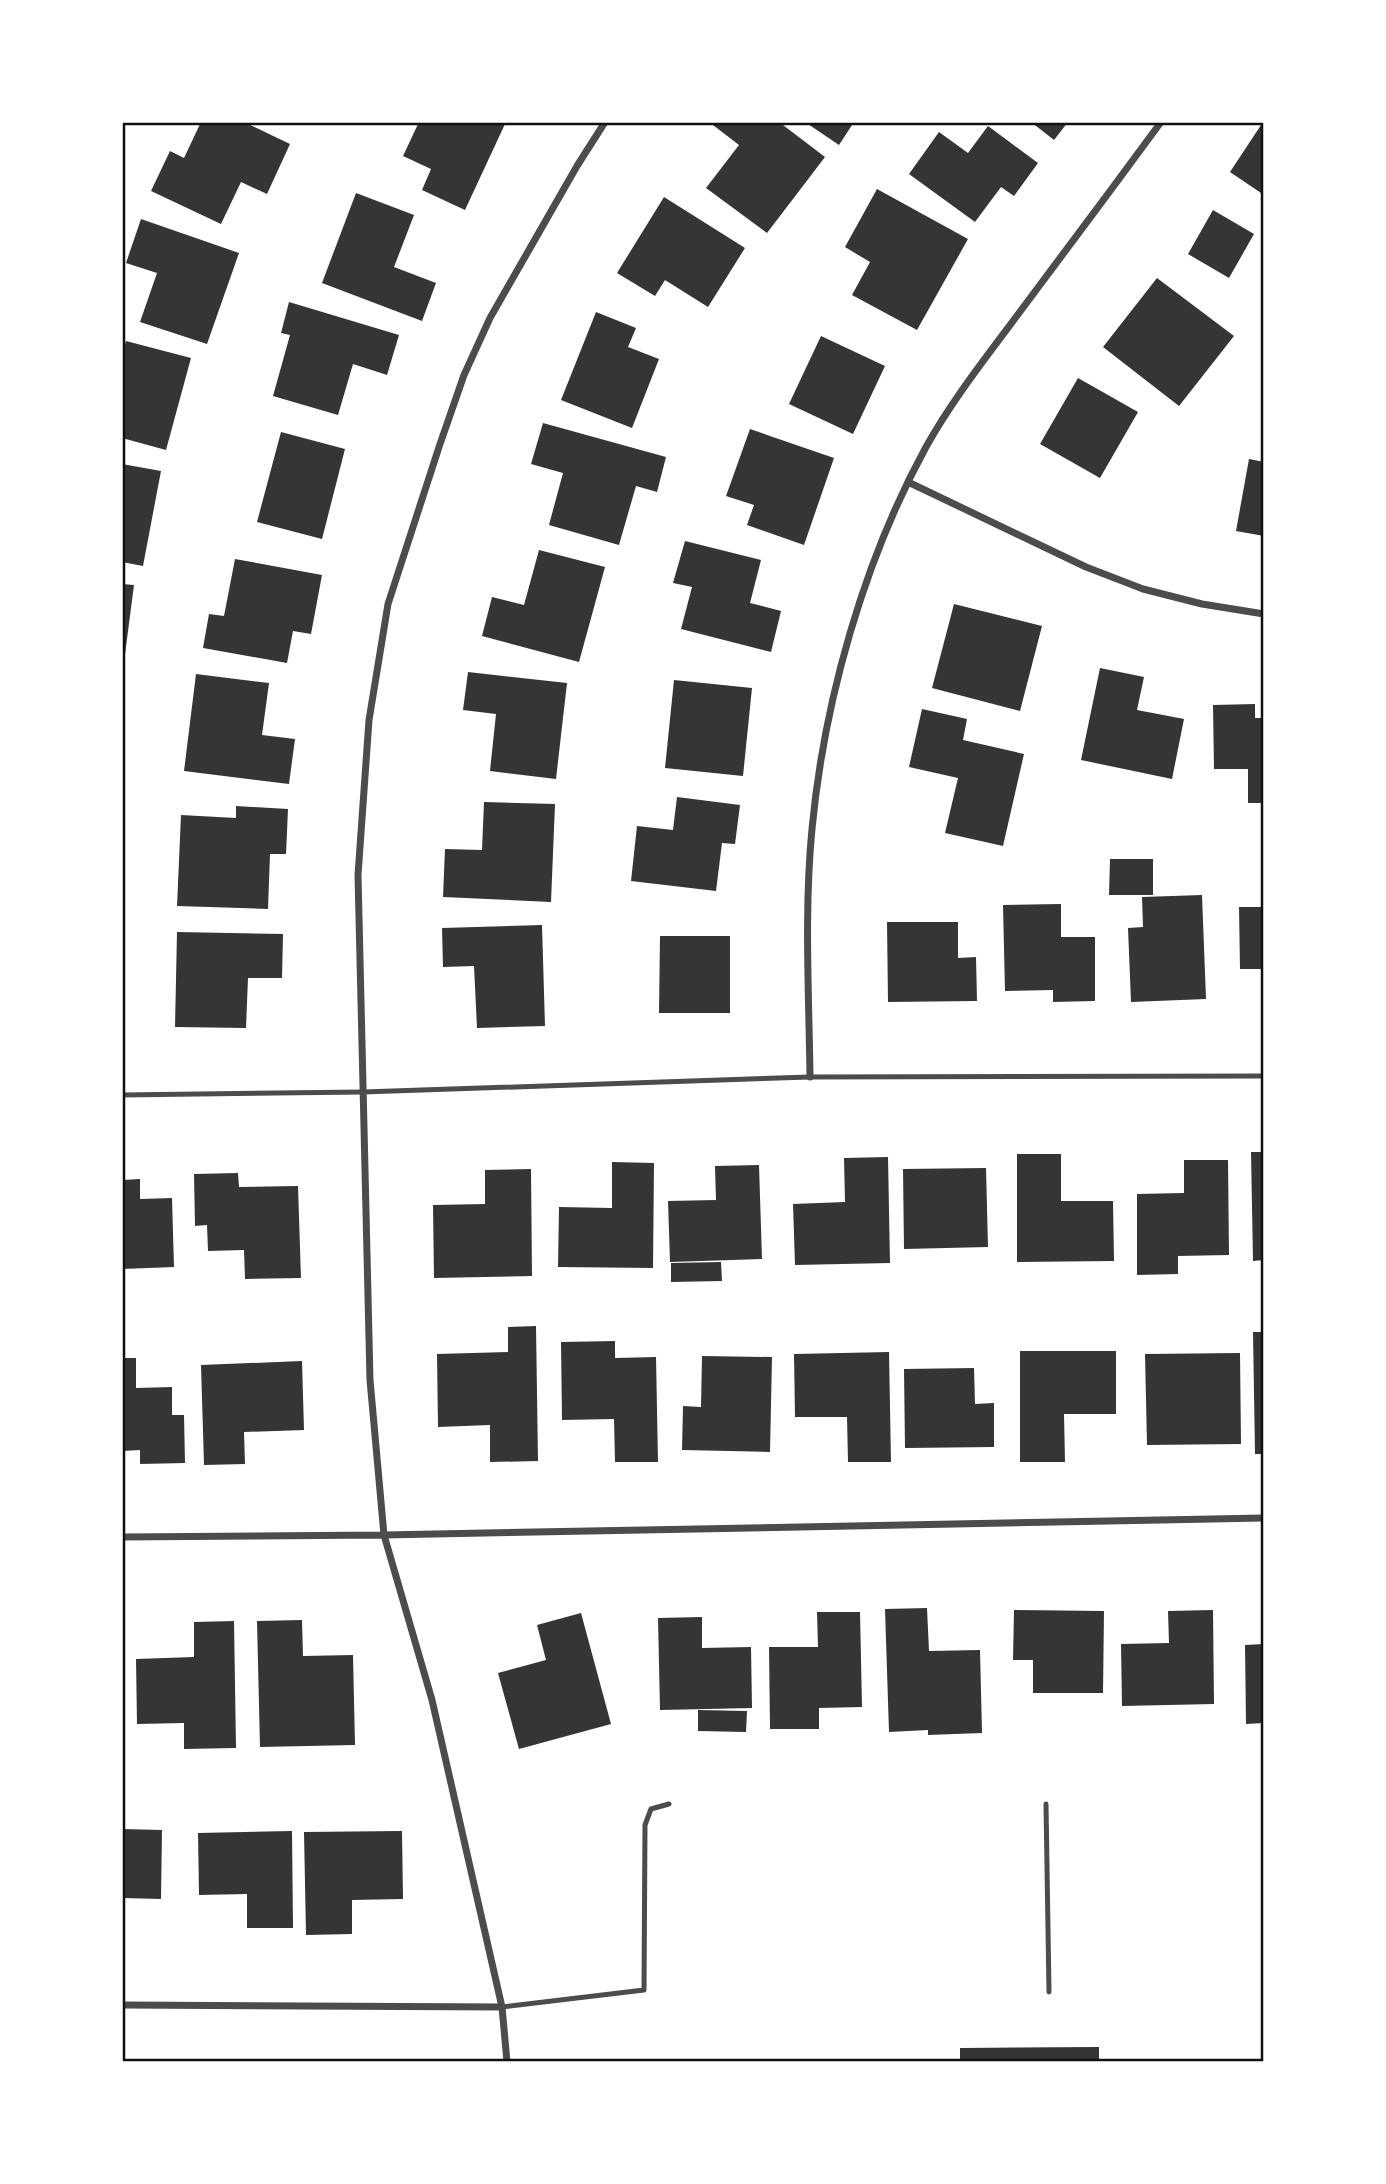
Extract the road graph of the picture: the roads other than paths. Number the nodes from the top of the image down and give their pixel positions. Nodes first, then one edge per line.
1 (605, 122) edge
2 (1161, 122) edge
3 (908, 482) junction
4 (1264, 614) edge
5 (1264, 1076) edge
6 (810, 1077) junction
7 (363, 1092) junction
8 (122, 1095) edge
9 (1264, 1518) edge
10 (384, 1535) junction
11 (122, 1537) edge
12 (669, 1804) dead end
13 (1046, 1804) dead end
14 (1049, 1992) dead end
15 (122, 2005) edge
16 (502, 2007) junction
17 (507, 2062) edge

1 - 7 street
2 - 3 street
3 - 4 street
3 - 6 street
5 - 6 lane
6 - 7 lane
7 - 8 lane
7 - 10 street
9 - 10 street
10 - 11 street
10 - 16 street
12 - 16 lane
13 - 14 lane
15 - 16 street
16 - 17 street

